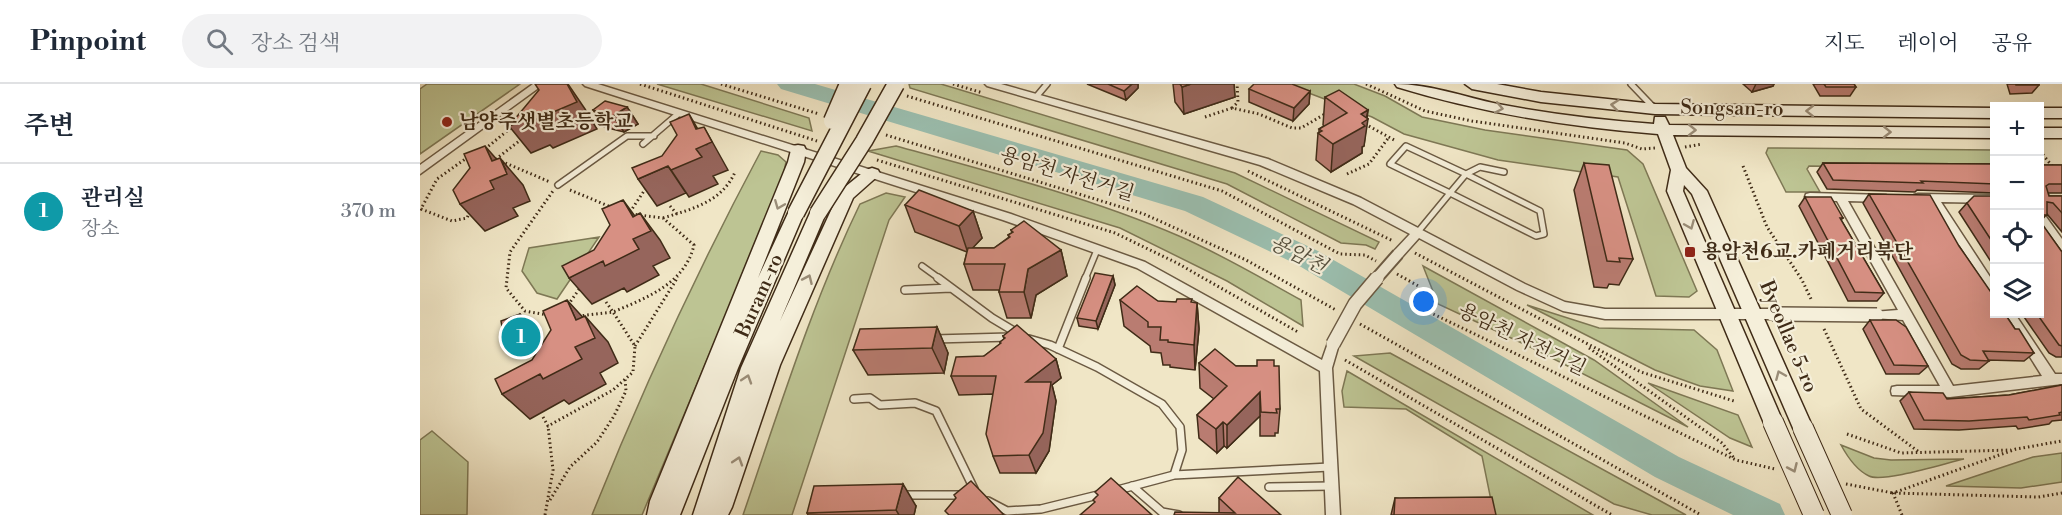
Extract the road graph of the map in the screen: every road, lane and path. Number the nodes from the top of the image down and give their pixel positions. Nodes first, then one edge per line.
1 (539, 84) edge
2 (588, 84) edge
3 (721, 84) edge
4 (848, 84) edge
5 (863, 84) edge
6 (881, 84) edge
7 (953, 84) edge
8 (1047, 84) edge
9 (1237, 84) edge
10 (1402, 84) edge
11 (1472, 84) edge
12 (1631, 84) edge
13 (989, 89) edge
14 (901, 90) edge
15 (1036, 97) junction
16 (1232, 108) junction
17 (1655, 109) junction
18 (1326, 113) dead end
19 (1990, 113) edge
20 (2044, 113) edge
21 (2062, 113) edge
22 (678, 114) junction
23 (823, 115) dead end
24 (1205, 117) dead end
25 (1357, 119) edge
26 (520, 122) edge
27 (1664, 130) junction
28 (530, 132) edge
29 (878, 132) dead end
30 (1990, 133) edge
31 (2044, 133) edge
32 (2062, 134) edge
33 (654, 135) junction
34 (1389, 137) junction
35 (643, 144) dead end
36 (1406, 146) junction
37 (798, 150) junction
38 (476, 154) edge
39 (2044, 156) edge
40 (496, 159) junction
41 (491, 168) edge
42 (1243, 169) dead end
43 (420, 170) edge
44 (1679, 170) junction
45 (2055, 170) edge
46 (735, 172) dead end
47 (1504, 172) dead end
48 (872, 174) junction
49 (1347, 174) dead end
50 (1466, 174) junction
51 (558, 185) junction
52 (647, 186) edge
53 (1450, 193) junction
54 (1810, 197) edge
55 (1840, 197) junction
56 (1933, 198) junction
57 (1990, 199) edge
58 (670, 206) dead end
59 (472, 208) edge
60 (618, 210) edge
61 (796, 213) junction
62 (818, 213) junction
63 (677, 214) junction
64 (663, 218) junction
65 (2044, 222) edge
66 (1417, 233) junction
67 (2062, 247) edge
68 (1097, 250) junction
69 (1401, 250) junction
70 (1383, 265) dead end
71 (922, 266) dead end
72 (1392, 271) dead end
73 (680, 273) junction
74 (585, 280) edge
75 (1990, 284) edge
76 (952, 288) junction
77 (905, 290) dead end
78 (606, 302) dead end
79 (566, 308) edge
80 (614, 312) junction
81 (1340, 313) dead end
82 (1728, 314) junction
83 (1763, 314) junction
84 (548, 315) edge
85 (1907, 315) junction
86 (570, 316) edge
87 (2011, 318) edge
88 (1351, 319) dead end
89 (1023, 337) junction
90 (927, 339) edge
91 (1580, 341) junction
92 (635, 346) junction
93 (1058, 349) junction
94 (1345, 360) dead end
95 (1326, 368) junction
96 (626, 379) junction
97 (2057, 379) edge
98 (1897, 391) dead end
99 (1950, 392) junction
100 (854, 399) dead end
101 (1734, 401) dead end
102 (543, 417) dead end
103 (548, 426) junction
104 (1847, 434) dead end
105 (2062, 441) edge
106 (2016, 449) junction
107 (1736, 460) junction
108 (1330, 467) junction
109 (1780, 470) dead end
110 (1174, 475) junction
111 (1836, 482) dead end
112 (1132, 486) junction
113 (1332, 486) junction
114 (1269, 487) dead end
115 (2062, 493) edge
116 (1893, 494) junction
117 (894, 495) edge
118 (977, 495) junction
119 (550, 500) junction
120 (1041, 512) edge
121 (545, 515) edge
122 (658, 515) edge
123 (669, 515) edge
124 (704, 515) edge
125 (717, 515) edge
126 (1179, 515) edge
127 (1333, 515) edge
128 (1612, 515) edge
129 (1701, 515) edge
130 (1814, 515) edge
131 (1842, 515) edge
132 (1902, 515) edge

1 - 43 street
2 - 22 street
3 - 23 path
4 - 61 street, bridge
5 - 61 street, Buram-ro, bridge
6 - 62 street, Buram-ro, bridge
7 - 13 path
8 - 15 lane
9 - 16 path
10 -> 27 street, Songsan-ro
17 -> 11 street, Songsan-ro
12 - 17 lane
13 - 15 street
14 - 62 street, bridge
14 - 70 path, 용암천 자전거길
15 - 66 street
16 - 18 path
16 - 24 path
19 -> 17 street, Songsan-ro
17 - 27 street, Byeollae 5-ro
20 - 21 street
22 - 33 lane
22 - 37 street
25 - 34 path
26 - 40 path
27 -> 30 street, Songsan-ro
27 - 44 street, Byeollae 5-ro
28 - 40 path
29 - 81 path, 용암천 자전거길
31 - 32 street
33 - 35 lane
33 - 51 lane
34 - 36 path
34 - 49 path
36 - 50 lane
36 - 53 lane
37 - 48 street
37 -> 122 street
38 - 59 path
39 - 45 path
40 - 41 path
40 - 51 path
42 - 69 path
44 -> 82 street, Byeollae 5-ro
44 - 83 street, Byeollae 5-ro
46 - 63 path
47 - 50 lane
48 - 68 street
125 -> 48 street
50 - 53 lane
50 - 53 lane
51 - 60 path
51 - 84 path
52 - 64 path
53 - 66 lane
54 - 55 street
55 - 56 street
55 - 85 street
56 - 57 street
56 - 75 street
58 - 63 path
61 - 123 street, Buram-ro
124 -> 62 street, Buram-ro
63 - 64 path
64 - 73 path
65 - 67 street
66 - 69 street
66 - 82 street
68 - 93 lane
68 - 95 street
69 - 91 path
69 - 95 street, bridge
71 - 76 lane
72 - 107 path, 용암천 자전거길
73 - 80 path
73 - 92 path
74 - 79 path
76 - 77 lane
76 - 89 lane
78 - 80 path
80 - 86 path
80 - 92 path
82 - 83 street
82 -> 130 street, Byeollae 5-ro, bridge
83 - 85 street, bridge
131 -> 83 street, Byeollae 5-ro, bridge
85 - 99 street
87 - 97 street
88 - 129 path
89 - 90 lane
89 - 93 lane
91 - 101 path
91 - 107 path
92 - 96 path
93 - 110 lane
94 - 128 path
95 - 108 street
96 - 103 path
96 - 119 path
97 - 99 street
98 - 99 street
100 - 118 lane
102 - 103 path
103 - 119 path
104 - 106 path
105 - 106 path
106 - 116 path
107 - 109 path, 용암천 자전거길
108 - 110 lane
108 - 113 street
110 - 112 lane
111 - 116 path
112 - 120 lane
112 - 126 lane
113 - 114 lane
113 - 127 street
115 - 116 path
116 - 132 path
117 - 118 lane
118 - 120 lane
119 - 121 path

